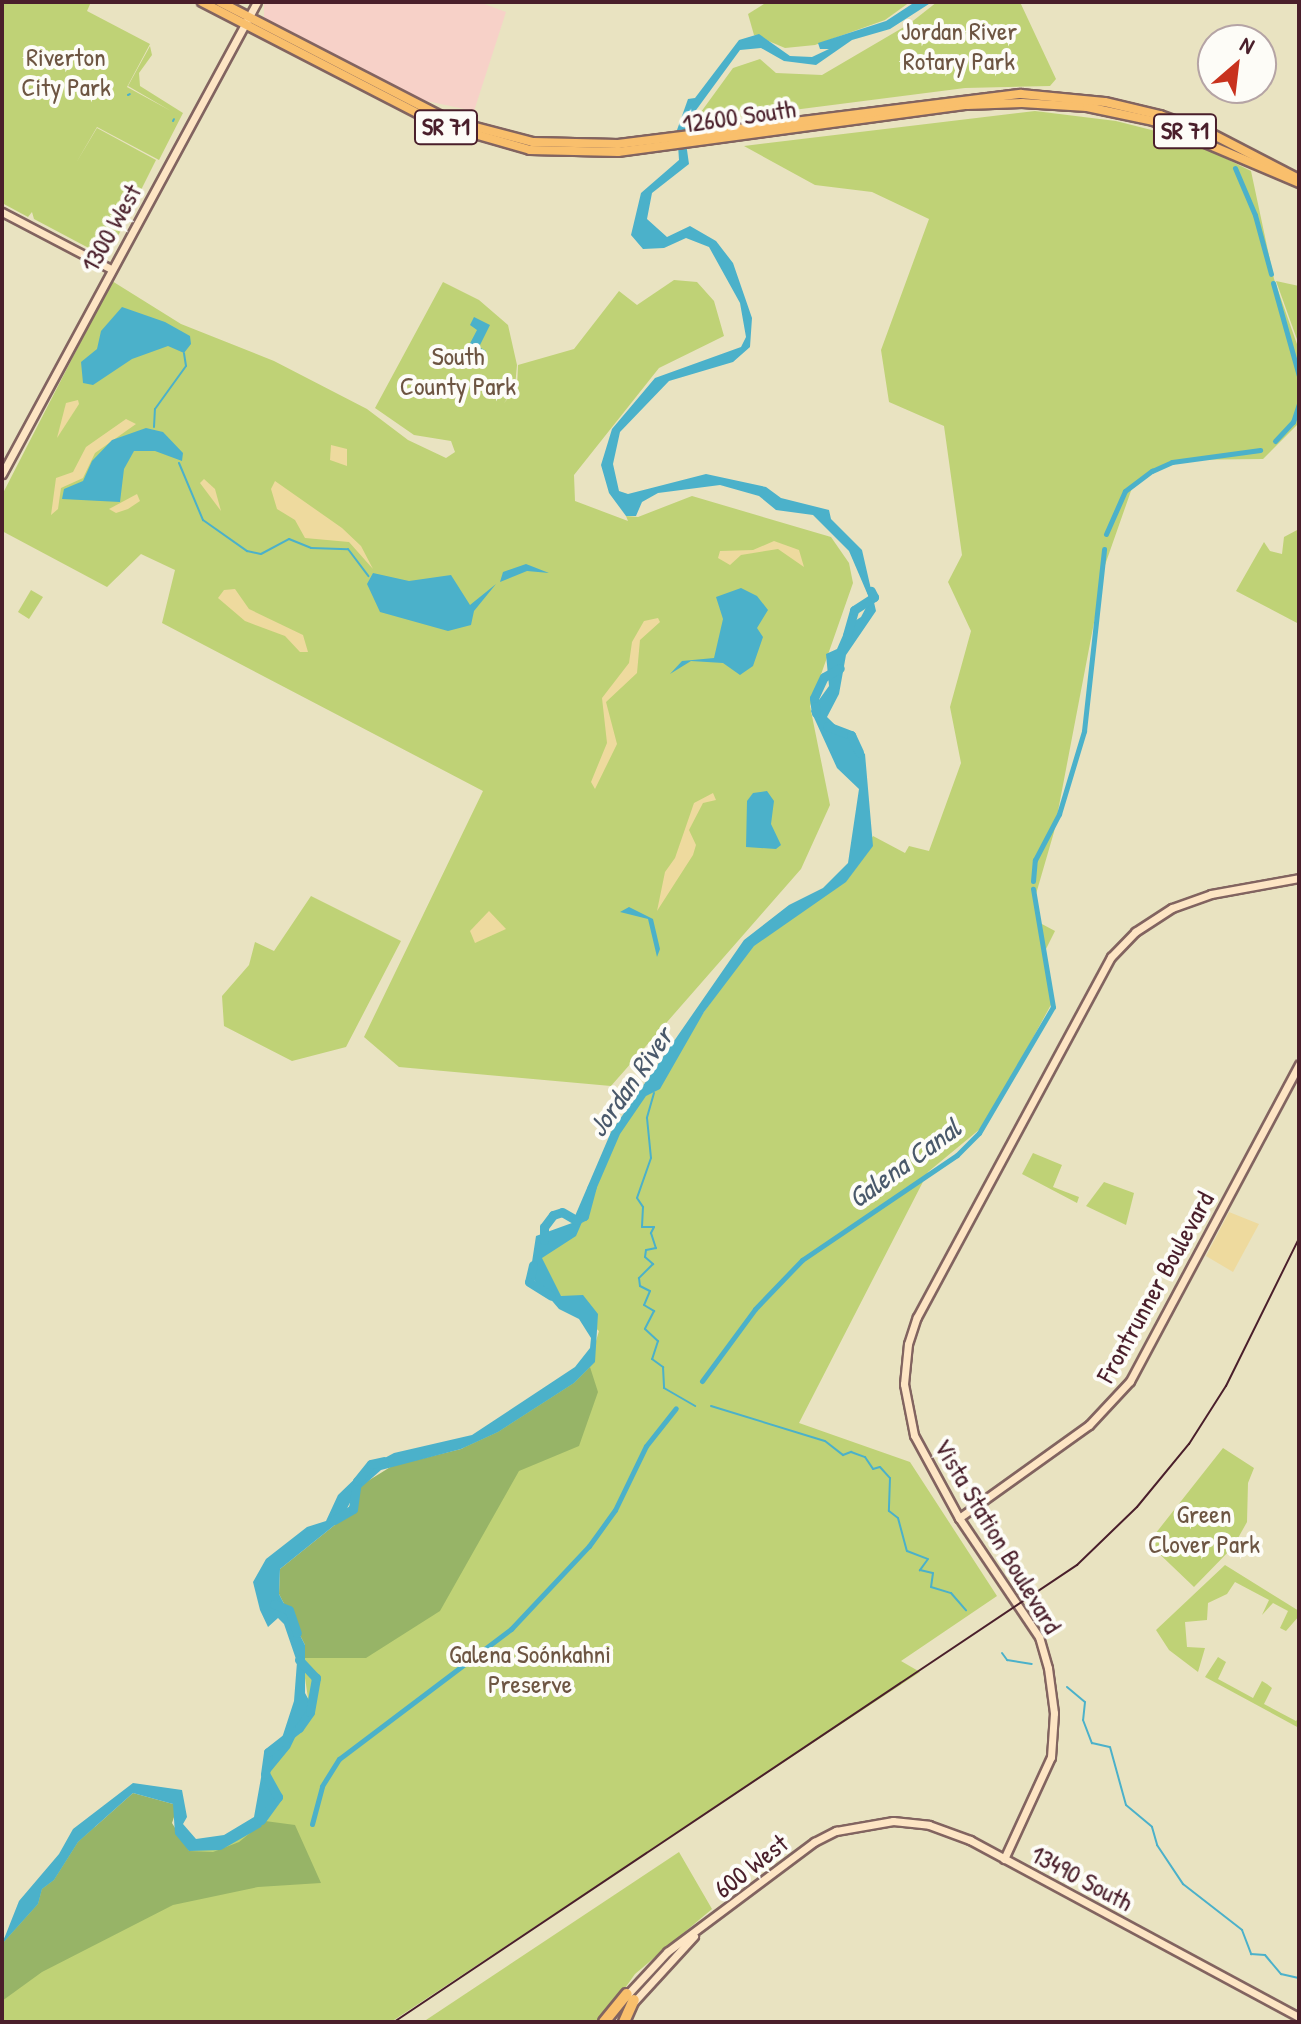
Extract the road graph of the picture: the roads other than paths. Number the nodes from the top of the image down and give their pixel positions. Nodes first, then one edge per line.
1 (202, 2) edge
2 (220, 2) edge
3 (257, 2) edge
4 (247, 21) junction
5 (1299, 181) edge
6 (2, 212) edge
7 (111, 269) junction
8 (2, 474) edge
9 (1299, 878) edge
10 (1299, 1064) edge
11 (959, 1518) junction
12 (834, 1832) joint
13 (1004, 1859) junction
14 (631, 1997) junction
15 (1299, 2017) edge
16 (604, 2022) edge
17 (611, 2022) edge
18 (623, 2022) edge

1 - 4 main road, 12600 South / SR 71
2 - 4 main road, 12600 South / SR 71
3 - 4 street, 1300 West
4 - 5 main road, 12600 South / SR 71
4 - 7 street, 1300 West
6 - 7 street
7 - 8 street, 1300 West
9 - 11 street, Vista Station Boulevard
10 - 11 street, Frontrunner Boulevard
11 - 13 street, Vista Station Boulevard
12 - 13 street, 13490 South
12 - 14 street, 600 West
13 - 15 street, 13490 South
14 - 16 highway
14 - 17 street, 600 West
14 - 18 highway

